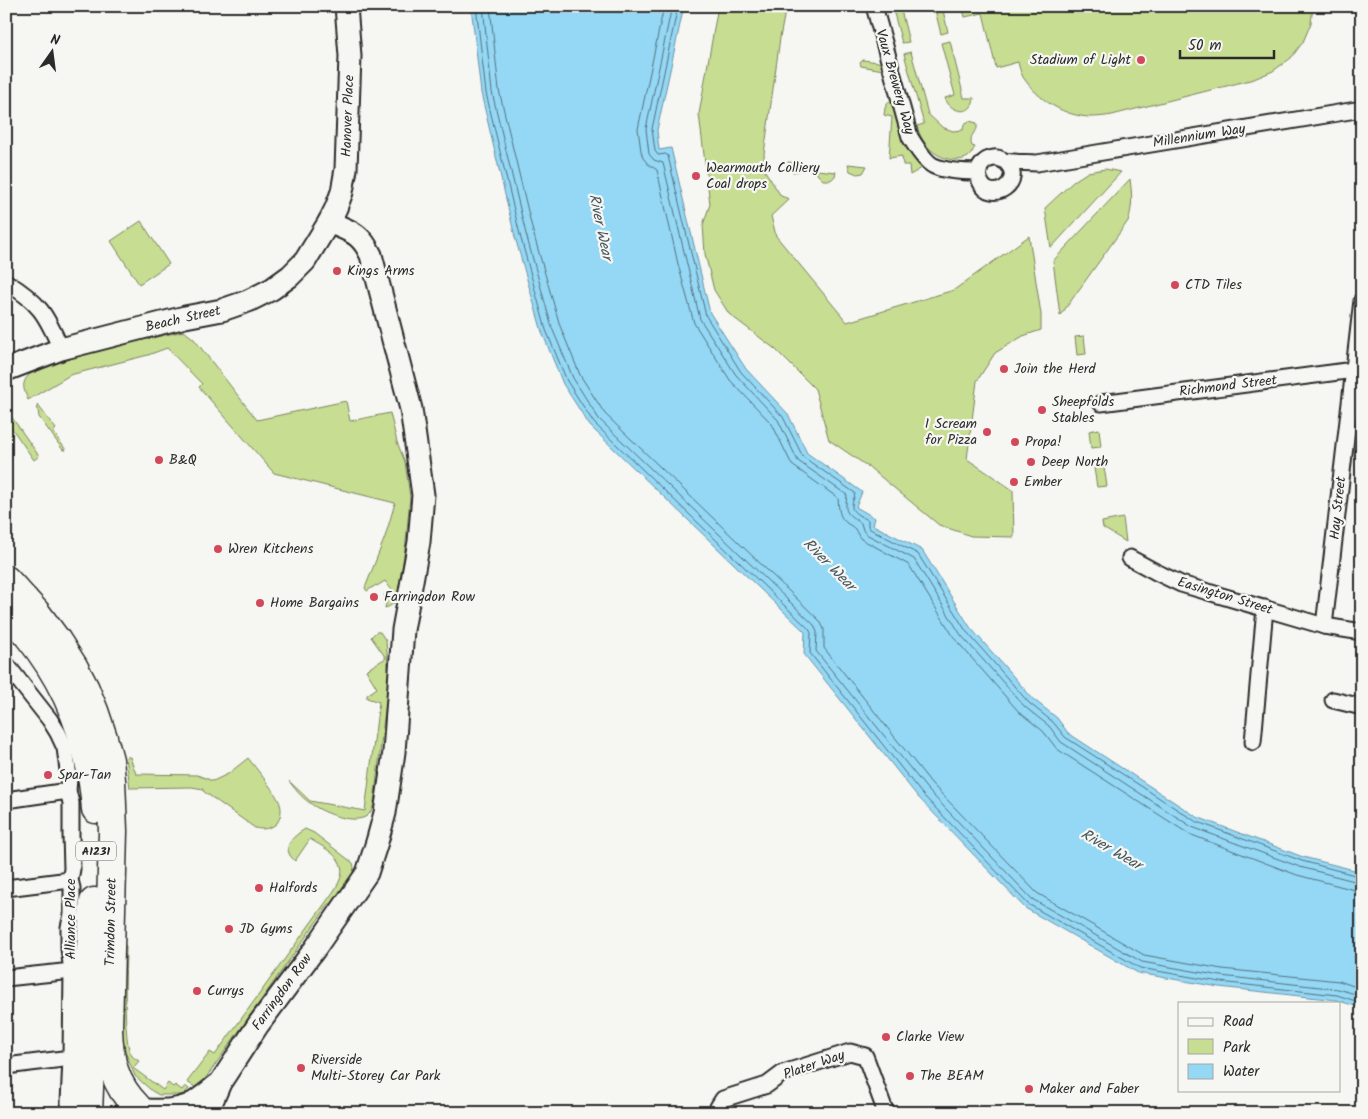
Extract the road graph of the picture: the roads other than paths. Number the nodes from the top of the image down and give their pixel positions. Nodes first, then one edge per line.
1 (346, 6) edge
2 (874, 6) edge
3 (1362, 109) edge
4 (1005, 161) junction
5 (1037, 163) junction
6 (978, 172) junction
7 (1012, 177) junction
8 (329, 222) junction
9 (6, 282) edge
10 (1362, 300) edge
11 (61, 349) junction
12 (6, 370) edge
13 (1354, 370) junction
14 (1102, 403) dead end
15 (1130, 558) dead end
16 (6, 580) edge
17 (1264, 608) junction
18 (6, 613) edge
19 (1324, 626) junction
20 (1362, 632) edge
21 (9, 674) edge
22 (1333, 700) dead end
23 (1362, 707) edge
24 (1253, 742) dead end
25 (68, 791) junction
26 (6, 800) edge
27 (70, 880) junction
28 (6, 888) edge
29 (72, 971) junction
30 (6, 978) edge
31 (71, 1058) junction
32 (6, 1066) edge
33 (220, 1083) junction
34 (84, 1110) edge
35 (146, 1110) edge
36 (206, 1113) edge
37 (720, 1113) edge
38 (886, 1113) edge

1 - 8 street, Hanover Place
2 - 6 street, Vaux Brewery Way
3 - 5 street, Millennium Way
4 - 5 street, Millennium Way
4 - 6 street
4 - 7 street
5 - 7 street, Millennium Way
6 - 7 street
8 - 11 street, Beach Street
8 - 33 street, Farringdon Row
9 - 11 street
10 - 13 street, Hay Street
11 - 12 street, Beach Street
13 - 14 street, Richmond Street
13 - 19 street, Hay Street
15 - 17 street, Easington Street
16 - 35 highway, Trimdon Street / A1231
17 - 19 street, Easington Street
17 - 24 street
18 - 34 highway, Trimdon Street / A1231
19 - 20 street, Easington Street
21 - 25 street, Alliance Place
22 - 23 street
25 - 26 street
25 - 27 street, Alliance Place
27 - 28 street
27 - 29 street, Alliance Place
29 - 30 street
29 - 31 street, Alliance Place
31 - 32 street
31 - 34 street, Alliance Place
33 - 35 street, Farringdon Row
33 - 36 street, Farringdon Row
34 - 35 highway
37 - 38 street, Plater Way

